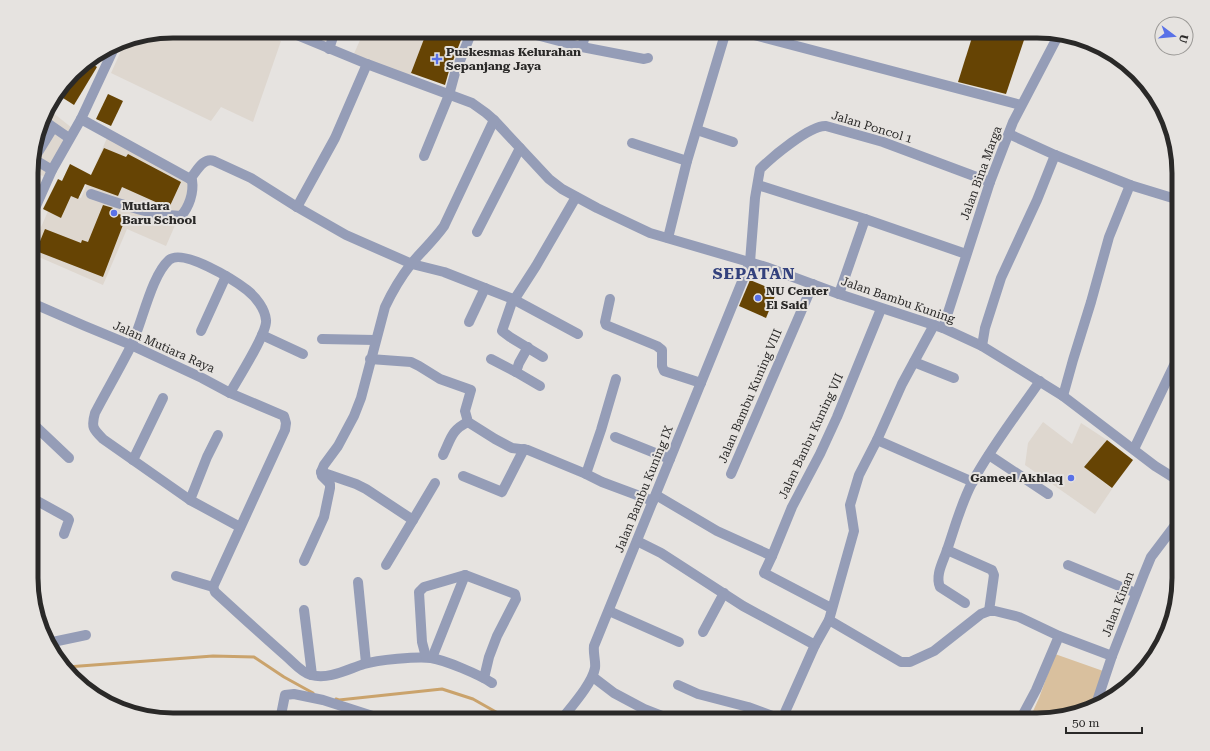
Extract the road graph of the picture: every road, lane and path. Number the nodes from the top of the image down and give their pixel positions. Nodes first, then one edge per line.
1 (303, 38) edge
2 (332, 38) edge
3 (469, 38) edge
4 (548, 38) edge
5 (584, 38) edge
6 (724, 38) edge
7 (766, 38) edge
8 (1054, 39) edge
9 (582, 47) junction
10 (328, 49) junction
11 (112, 53) edge
12 (648, 58) dead end
13 (367, 64) junction
14 (449, 95) junction
15 (1021, 105) junction
16 (81, 119) junction
17 (494, 120) junction
18 (47, 123) edge
19 (54, 128) junction
20 (697, 130) junction
21 (1009, 134) junction
22 (69, 138) junction
23 (733, 142) dead end
24 (632, 143) dead end
25 (41, 147) edge
26 (520, 148) junction
27 (1055, 155) junction
28 (424, 156) dead end
29 (688, 161) junction
30 (39, 162) edge
31 (52, 170) junction
32 (759, 172) joint
33 (190, 179) junction
34 (990, 182) junction
35 (758, 185) junction
36 (1130, 185) junction
37 (91, 194) dead end
38 (576, 197) junction
39 (1172, 198) edge
40 (38, 202) edge
41 (297, 207) junction
42 (865, 219) junction
43 (477, 232) dead end
44 (668, 238) junction
45 (966, 254) junction
46 (750, 262) junction
47 (412, 264) junction
48 (226, 276) junction
49 (812, 284) junction
50 (485, 288) junction
51 (839, 294) junction
52 (513, 299) junction
53 (610, 299) dead end
54 (38, 306) edge
55 (881, 308) junction
56 (469, 322) dead end
57 (938, 326) junction
58 (201, 332) dead end
59 (578, 334) dead end
60 (262, 335) junction
61 (322, 339) dead end
62 (375, 340) junction
63 (131, 344) junction
64 (982, 346) junction
65 (528, 347) junction
66 (303, 354) dead end
67 (542, 357) dead end
68 (370, 359) junction
69 (491, 359) dead end
70 (914, 362) junction
71 (1172, 370) edge
72 (516, 372) junction
73 (954, 378) dead end
74 (616, 380) dead end
75 (1040, 381) junction
76 (701, 382) junction
77 (540, 386) dead end
78 (230, 393) junction
79 (1063, 396) junction
80 (163, 398) dead end
81 (468, 422) junction
82 (38, 430) edge
83 (218, 435) dead end
84 (615, 437) dead end
85 (877, 440) junction
86 (524, 449) junction
87 (1134, 449) junction
88 (443, 455) dead end
89 (989, 455) junction
90 (69, 458) dead end
91 (670, 459) junction
92 (133, 460) junction
93 (321, 472) junction
94 (586, 474) junction
95 (731, 474) dead end
96 (463, 476) dead end
97 (1172, 477) edge
98 (973, 482) junction
99 (435, 483) dead end
100 (1048, 494) dead end
101 (654, 498) junction
102 (190, 500) junction
103 (38, 501) edge
104 (413, 520) junction
105 (240, 527) junction
106 (1172, 530) edge
107 (64, 534) dead end
108 (637, 541) junction
109 (947, 550) junction
110 (772, 556) junction
111 (304, 561) dead end
112 (386, 565) dead end
113 (1068, 565) dead end
114 (465, 575) junction
115 (176, 576) dead end
116 (358, 582) dead end
117 (213, 587) junction
118 (724, 593) junction
119 (1136, 593) junction
120 (965, 603) dead end
121 (831, 608) junction
122 (304, 610) dead end
123 (608, 611) junction
124 (988, 611) junction
125 (829, 620) junction
126 (702, 632) dead end
127 (86, 635) dead end
128 (1059, 636) junction
129 (54, 642) edge
130 (679, 642) dead end
131 (815, 645) junction
132 (1112, 656) junction
133 (429, 658) junction
134 (366, 663) junction
135 (312, 676) junction
136 (593, 677) junction
137 (678, 685) dead end
138 (1098, 698) edge
139 (281, 713) edge
140 (363, 713) edge
141 (566, 713) edge
142 (654, 713) edge
143 (764, 713) edge
144 (786, 713) edge
145 (1024, 713) edge

1 - 10 street, Jalan Bambu Kuning
2 - 10 street
3 - 14 street
4 - 9 street
5 - 9 street
6 - 20 street
7 - 15 street
8 - 15 street, Jalan Bina Marga
9 - 12 street
10 - 13 street, Jalan Bambu Kuning
11 - 16 street
13 - 14 street, Jalan Bambu Kuning
13 - 41 street
14 - 17 street, Jalan Bambu Kuning
14 - 28 street
15 - 21 street, Jalan Bina Marga
16 - 22 street
16 - 33 street
17 - 26 street, Jalan Bambu Kuning
17 - 47 street
18 - 19 street
19 - 22 street
19 - 25 street
20 - 23 street
20 - 29 street
21 - 27 street
21 - 34 street, Jalan Bina Marga
22 - 31 street
24 - 29 street
26 - 38 street, Jalan Bambu Kuning
26 - 43 street
27 - 36 street
27 - 64 street
29 - 44 street
30 - 31 street
31 - 40 street
32 - 34 street, Jalan Poncol 1
32 - 35 street, Jalan Bambu Kuning IX
33 - 37 street
33 - 41 street
34 - 45 street, Jalan Bina Marga
35 - 42 street
35 - 46 street, Jalan Bambu Kuning IX
36 - 39 street
36 - 79 street
38 - 44 street, Jalan Bambu Kuning
38 - 52 street
41 - 47 street
42 - 45 street
42 - 51 street
44 - 46 street, Jalan Bambu Kuning
45 - 57 street, Jalan Bina Marga
46 - 49 street, Jalan Bambu Kuning
46 - 76 street, Jalan Bambu Kuning IX
47 - 50 street
47 - 62 street
48 - 58 street
48 - 60 street
48 - 63 street
49 - 51 street, Jalan Bambu Kuning
49 - 95 street, Jalan Bambu Kuning VIII
50 - 52 street
50 - 56 street
51 - 55 street, Jalan Bambu Kuning
52 - 59 street
52 - 65 street
53 - 76 street
54 - 63 street, Jalan Mutiara Raya
55 - 57 street, Jalan Bambu Kuning
55 - 110 street, Jalan Banbu Kuning VII
57 - 64 street, Jalan Bambu Kuning
57 - 70 street, Jalan Bina Marga
60 - 66 street
60 - 78 street
61 - 62 street
62 - 68 street
63 - 78 street, Jalan Mutiara Raya
63 - 92 street
64 - 75 street, Jalan Bambu Kuning
65 - 67 street
65 - 72 street
68 - 81 street
68 - 93 street
69 - 72 street
70 - 73 street
70 - 85 street, Jalan Bina Marga
71 - 87 street
72 - 77 street
74 - 94 street
75 - 79 street, Jalan Bambu Kuning
75 - 89 street
76 - 91 street, Jalan Bambu Kuning IX
78 - 105 street, Jalan Mutiara Raya
79 - 87 street, Jalan Bambu Kuning
80 - 92 street
81 - 86 street
81 - 88 street
82 - 90 street
83 - 102 street
84 - 91 street
85 - 98 street
85 - 121 street, Jalan Bina Marga
86 - 94 street
86 - 96 street
87 - 97 street, Jalan Bambu Kuning
89 - 98 street
89 - 100 street
91 - 101 street, Jalan Bambu Kuning IX
92 - 102 street
93 - 104 street
93 - 111 street
94 - 101 street
98 - 109 street
99 - 104 street
101 - 108 street, Jalan Bambu Kuning IX
101 - 110 street
102 - 105 street
103 - 107 street
104 - 112 street
105 - 117 street
106 - 119 street, Jalan Kinan
108 - 118 street
108 - 123 street, Jalan Bambu Kuning IX
109 - 120 street
109 - 124 street
110 - 121 street, Jalan Banbu Kuning VII
113 - 119 street
114 - 133 street
114 - 133 street
114 - 133 street
115 - 117 street
116 - 134 street
117 - 135 street
118 - 126 street
118 - 131 street
119 - 132 street, Jalan Kinan
121 - 125 street, Jalan Bina Marga
122 - 135 street
123 - 130 street
123 - 136 street, Jalan Bambu Kuning IX
124 - 125 street
124 - 128 street
125 - 131 street, Jalan Bina Marga
127 - 129 street
128 - 132 street
128 - 145 street
131 - 144 street, Jalan Bina Marga
132 - 138 street, Jalan Kinan
133 - 134 street
134 - 135 street
136 - 141 street
136 - 142 street
137 - 143 street
139 - 140 street

